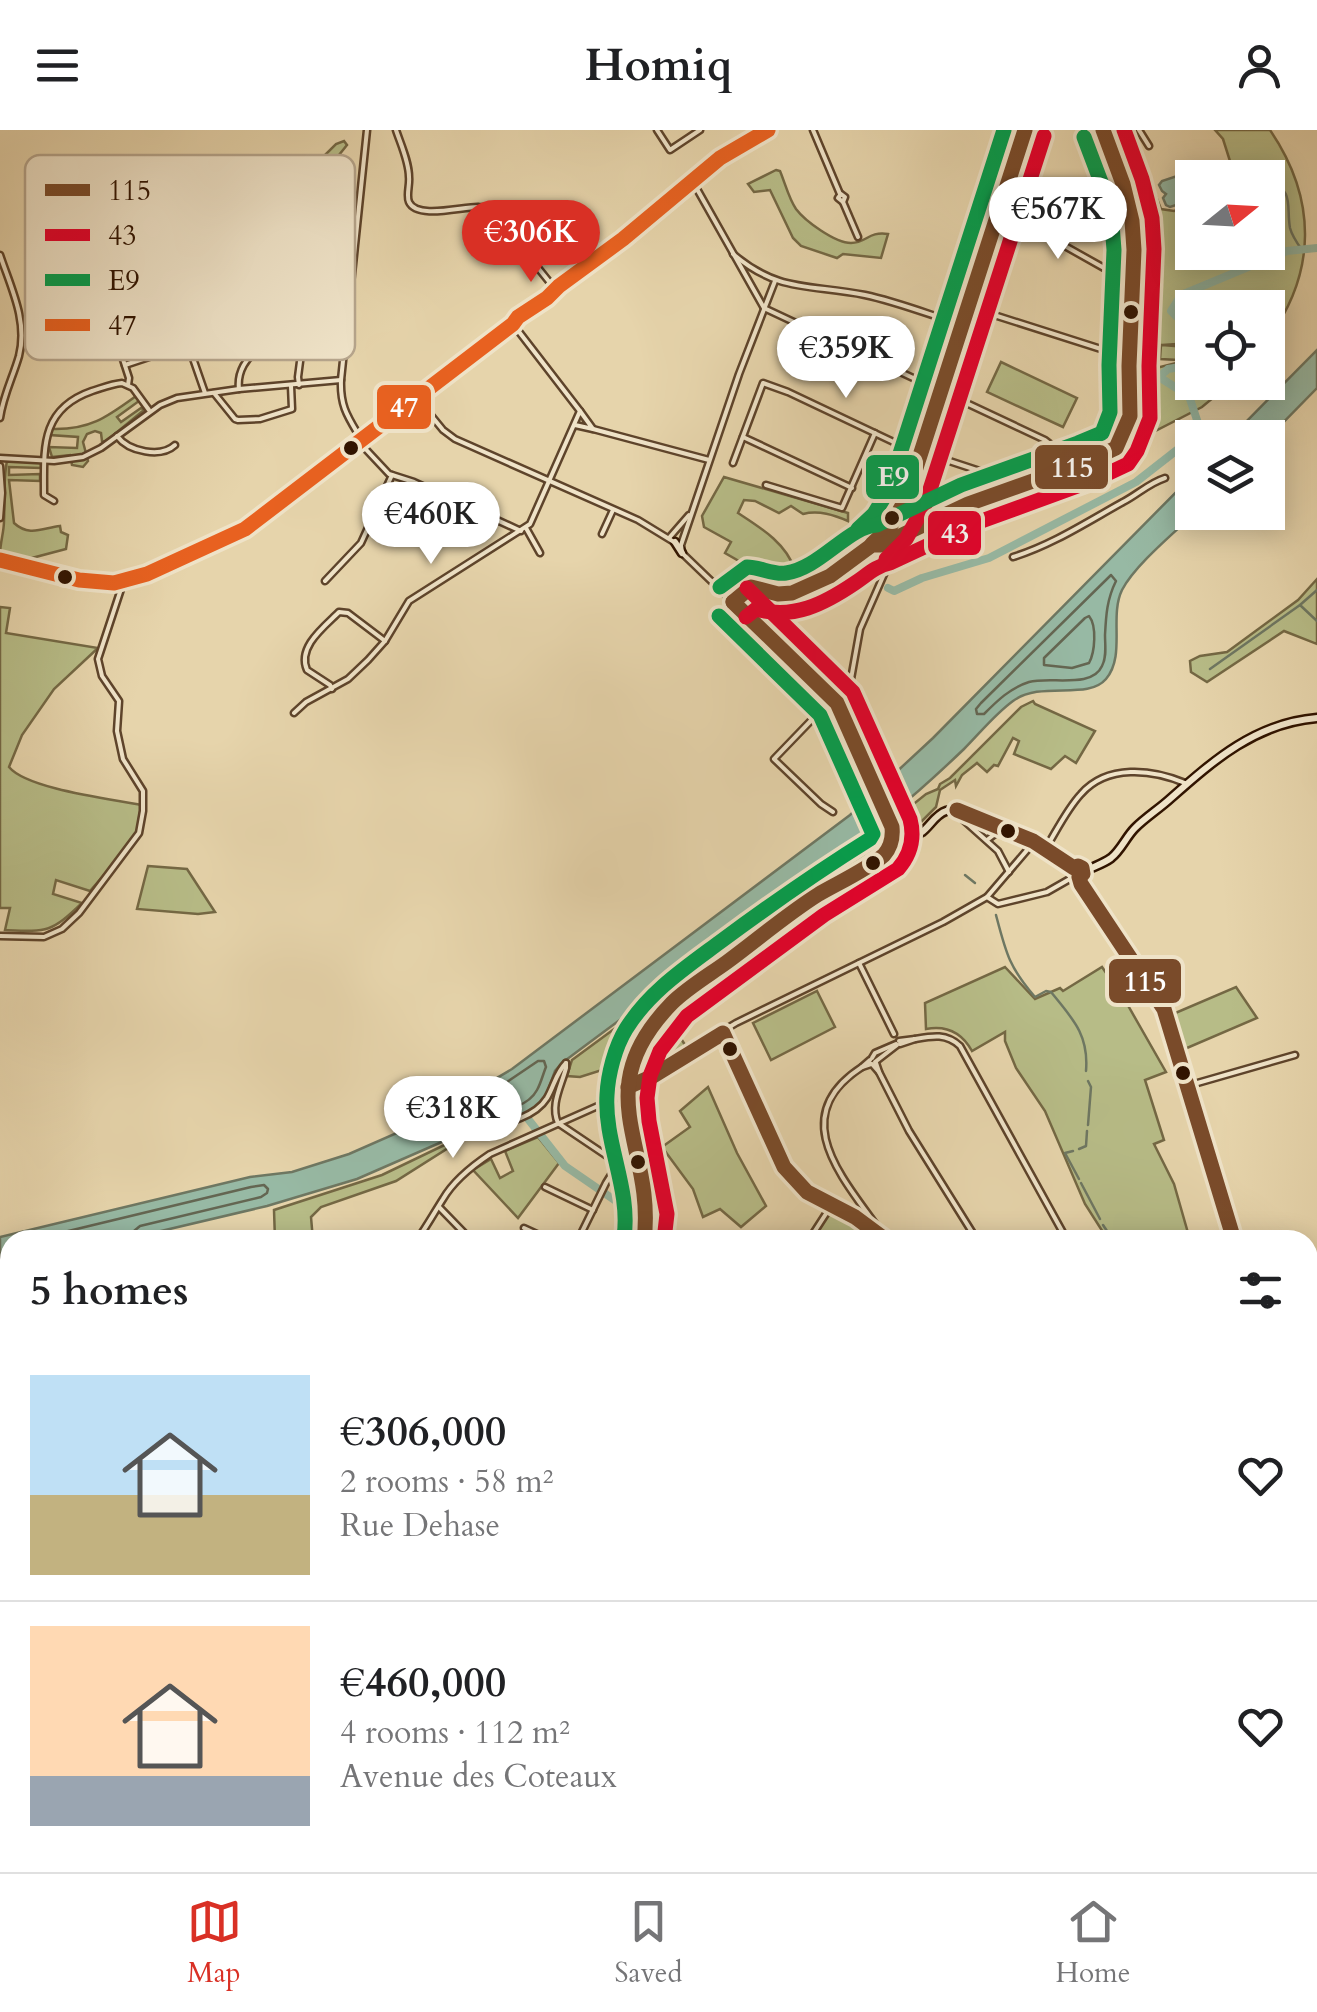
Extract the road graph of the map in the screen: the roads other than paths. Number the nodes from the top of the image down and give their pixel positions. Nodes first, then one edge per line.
1 (367, 130) edge
2 (396, 130) edge
3 (656, 130) edge
4 (700, 130) edge
5 (768, 130) edge
6 (813, 130) edge
7 (1025, 130) edge
8 (1103, 130) edge
9 (1139, 130) edge
10 (1149, 146) dead end
11 (693, 182) junction
12 (999, 209) junction
13 (1031, 227) junction
14 (858, 237) dead end
15 (355, 245) edge
16 (1132, 253) junction
17 (733, 254) junction
18 (0, 255) edge
19 (1129, 269) junction
20 (774, 280) junction
21 (555, 290) junction
22 (969, 306) junction
23 (764, 308) junction
24 (513, 324) junction
25 (963, 325) junction
26 (1126, 356) junction
27 (123, 360) edge
28 (140, 360) edge
29 (193, 360) edge
30 (247, 360) edge
31 (300, 360) edge
32 (343, 360) edge
33 (125, 365) junction
34 (341, 380) junction
35 (128, 384) junction
36 (291, 386) junction
37 (299, 386) junction
38 (239, 389) junction
39 (214, 392) junction
40 (942, 392) junction
41 (205, 394) junction
42 (416, 397) junction
43 (580, 411) junction
44 (150, 412) junction
45 (0, 418) edge
46 (575, 424) junction
47 (593, 429) junction
48 (874, 434) junction
49 (117, 436) junction
50 (743, 437) junction
51 (360, 440) junction
52 (175, 445) dead end
53 (922, 454) junction
54 (0, 458) edge
55 (46, 460) junction
56 (709, 460) junction
57 (733, 463) dead end
58 (0, 466) edge
59 (1062, 467) junction
60 (392, 475) junction
61 (1165, 478) dead end
62 (550, 482) junction
63 (1017, 484) junction
64 (766, 485) dead end
65 (852, 488) junction
66 (54, 501) dead end
67 (613, 510) junction
68 (692, 512) junction
69 (0, 518) edge
70 (890, 528) junction
71 (523, 529) junction
72 (602, 534) dead end
73 (898, 537) junction
74 (872, 544) junction
75 (676, 545) junction
76 (540, 553) dead end
77 (1014, 557) dead end
78 (0, 560) edge
79 (885, 572) dead end
80 (124, 581) junction
81 (325, 582) dead end
82 (732, 602) junction
83 (385, 641) junction
84 (332, 689) junction
85 (834, 698) junction
86 (294, 714) dead end
87 (1317, 718) edge
88 (1186, 783) junction
89 (956, 810) junction
90 (833, 812) dead end
91 (1003, 828) junction
92 (986, 840) junction
93 (892, 841) junction
94 (1034, 842) junction
95 (1046, 848) junction
96 (1009, 872) junction
97 (1078, 872) junction
98 (987, 897) junction
99 (0, 936) edge
100 (859, 963) junction
101 (723, 1033) junction
102 (898, 1043) junction
103 (1294, 1054) dead end
104 (872, 1062) junction
105 (648, 1081) junction
106 (1187, 1086) junction
107 (627, 1092) junction
108 (558, 1123) junction
109 (468, 1132) dead end
110 (545, 1186) dead end
111 (831, 1206) junction
112 (439, 1207) junction
113 (864, 1208) junction
114 (592, 1210) junction
115 (855, 1217) junction
116 (524, 1228) dead end
117 (424, 1230) edge
118 (461, 1230) edge
119 (528, 1230) edge
120 (583, 1230) edge
121 (645, 1230) edge
122 (816, 1230) edge
123 (873, 1230) edge
124 (879, 1230) edge
125 (971, 1230) edge
126 (1061, 1230) edge
127 (1231, 1230) edge

1 - 15 street
2 - 21 street
3 - 4 street
5 - 11 main road
6 - 14 street
7 - 12 main road
8 - 16 main road
9 - 10 street
11 - 17 street
11 - 21 main road
12 - 13 street
12 - 22 main road
13 - 16 street
13 - 19 street
16 - 19 street
16 - 63 main road
17 - 20 street
17 - 23 street
18 - 45 street
19 - 26 street
20 - 23 street
20 - 25 street
21 - 24 main road
22 - 25 main road
22 - 26 street
23 - 40 street
23 - 56 street
24 - 42 main road
24 - 43 street
25 - 40 main road
26 - 59 street
27 - 33 street
28 - 33 street
29 - 41 street
30 - 38 street
31 - 37 street
32 - 34 street
33 - 35 street
34 - 37 street
34 - 51 street
35 - 44 street
35 - 55 street
36 - 37 street
36 - 38 street
36 - 39 street
38 - 39 street
39 - 41 street
40 - 53 main road
40 - 59 street
41 - 44 street
42 - 51 main road
42 - 62 street
43 - 46 street
43 - 47 street
44 - 49 street
46 - 47 street
46 - 62 street
47 - 56 street
48 - 50 street
48 - 53 street
48 - 65 street
49 - 52 street
49 - 55 street
50 - 57 street
50 - 65 street
51 - 60 street
51 - 80 main road
53 - 63 street
53 - 70 main road
54 - 55 street
55 - 66 street
56 - 68 street
58 - 69 street
59 - 63 street
60 - 71 street
60 - 81 street
61 - 77 street
62 - 67 street
62 - 71 street
63 - 73 main road
64 - 65 street
67 - 72 street
67 - 75 street
68 - 75 street
68 - 75 street
70 - 73 street
70 - 74 main road
71 - 76 street
71 - 83 street
73 - 74 main road
74 - 82 main road
75 - 82 street
78 - 80 main road
79 - 85 street
80 - 99 street
82 - 85 main road
83 - 84 street
83 - 84 street
84 - 86 street
85 - 90 street
85 - 93 main road
87 - 88 main road
88 - 95 street
88 - 97 main road
89 - 91 main road
89 - 92 street
89 - 93 main road
91 - 92 street
91 - 94 main road
92 - 96 street
93 - 107 main road
94 - 95 main road
94 - 96 street
95 - 97 main road
96 - 98 street
97 - 98 street
97 - 106 street
98 - 100 street
100 - 101 street
100 - 102 street
101 - 105 street
101 - 111 street
102 - 104 street
102 - 126 street
103 - 106 street
104 - 113 street
104 - 125 street
105 - 107 street
105 - 107 street
106 - 127 street
107 - 108 street
107 - 121 main road
108 - 109 street
108 - 112 street
108 - 114 street
110 - 114 street
111 - 115 street
111 - 122 street
112 - 117 street
112 - 118 street
113 - 115 street
113 - 124 street
114 - 120 street
115 - 123 street
116 - 119 street

